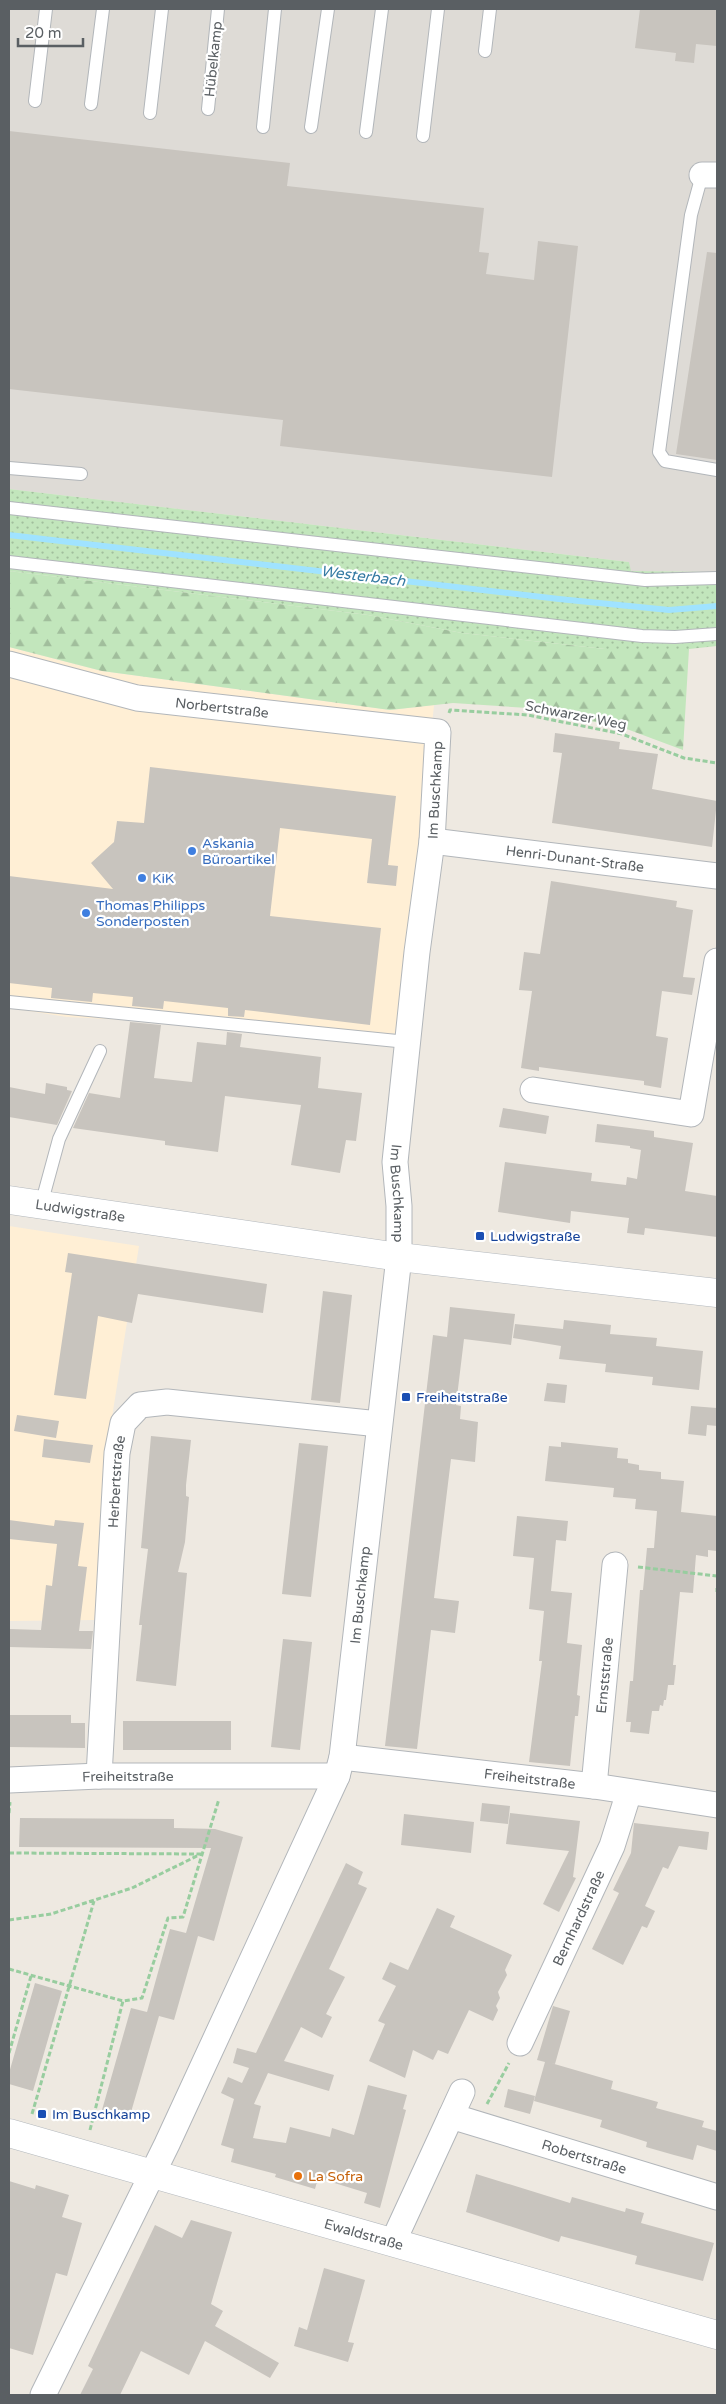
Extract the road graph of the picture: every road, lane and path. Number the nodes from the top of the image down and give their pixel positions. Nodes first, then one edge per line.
1 (46, 9) edge
2 (103, 9) edge
3 (162, 9) edge
4 (218, 9) edge
5 (275, 9) edge
6 (328, 9) edge
7 (382, 9) edge
8 (438, 9) edge
9 (490, 9) edge
10 (485, 51) dead end
11 (35, 101) dead end
12 (91, 104) dead end
13 (208, 109) dead end
14 (150, 113) dead end
15 (263, 127) dead end
16 (311, 127) dead end
17 (366, 132) dead end
18 (423, 136) dead end
19 (710, 175) edge
20 (9, 468) edge
21 (717, 470) edge
22 (81, 474) dead end
23 (9, 508) edge
24 (9, 562) edge
25 (717, 578) edge
26 (717, 634) edge
27 (9, 664) edge
28 (438, 732) junction
29 (717, 764) edge
30 (432, 842) junction
31 (717, 876) edge
32 (717, 961) edge
33 (9, 1002) edge
34 (407, 1042) junction
35 (710, 1044) edge
36 (100, 1050) dead end
37 (533, 1090) dead end
38 (9, 1200) edge
39 (41, 1205) junction
40 (398, 1257) junction
41 (717, 1293) edge
42 (379, 1424) junction
43 (615, 1565) joint
44 (717, 1576) edge
45 (717, 1588) edge
46 (717, 1592) edge
47 (340, 1766) junction
48 (99, 1776) junction
49 (226, 1776) junction
50 (9, 1780) edge
51 (594, 1786) junction
52 (629, 1792) junction
53 (717, 1805) edge
54 (9, 1853) edge
55 (201, 1854) junction
56 (94, 1901) junction
57 (9, 1920) edge
58 (9, 1970) edge
59 (32, 1976) junction
60 (70, 1987) junction
61 (124, 2001) junction
62 (520, 2043) joint
63 (9, 2053) edge
64 (462, 2092) dead end
65 (451, 2116) junction
66 (31, 2117) dead end
67 (475, 2125) junction
68 (9, 2133) edge
69 (89, 2133) dead end
70 (152, 2173) junction
71 (717, 2197) edge
72 (393, 2242) junction
73 (717, 2335) edge
74 (43, 2395) edge

1 - 11 lane
2 - 12 lane
3 - 14 lane
4 - 13 lane, Hübelkamp
5 - 15 lane
6 - 16 lane
7 - 17 lane
8 - 18 lane
9 - 10 lane
19 - 21 lane
20 - 22 lane
23 - 25 lane
24 - 26 lane
27 - 28 street, Norbertstraße
28 - 29 path, Schwarzer Weg
28 - 30 street, Im Buschkamp
30 - 31 street, Henri-Dunant-Straße
30 - 34 street, Im Buschkamp
32 - 35 street
33 - 34 lane
34 - 40 street, Im Buschkamp
35 - 37 street
36 - 39 lane
38 - 39 street, Ludwigstraße
39 - 40 street, Ludwigstraße
40 - 41 street, Ludwigstraße
40 - 42 street, Im Buschkamp
42 - 47 street, Im Buschkamp
42 - 48 street, Herbertstraße
43 - 44 path
43 - 51 street, Ernststraße
45 - 46 path
47 - 49 street, Freiheitstraße
47 - 51 street, Freiheitstraße
47 - 70 street, Im Buschkamp
48 - 49 street, Freiheitstraße
48 - 50 street, Freiheitstraße
49 - 55 path
51 - 52 street, Freiheitstraße
52 - 53 street, Freiheitstraße
52 - 62 street, Bernhardstraße
54 - 55 path
55 - 56 path
55 - 61 path
56 - 57 path
56 - 60 path
58 - 59 path
59 - 60 path
59 - 63 path
60 - 61 path
60 - 66 path
61 - 69 path
62 - 67 path
64 - 65 street
65 - 67 street, Robertstraße
65 - 72 street
67 - 71 street, Robertstraße
68 - 70 street, Ewaldstraße
70 - 72 street, Ewaldstraße
70 - 74 street, Im Buschkamp
72 - 73 street, Ewaldstraße

